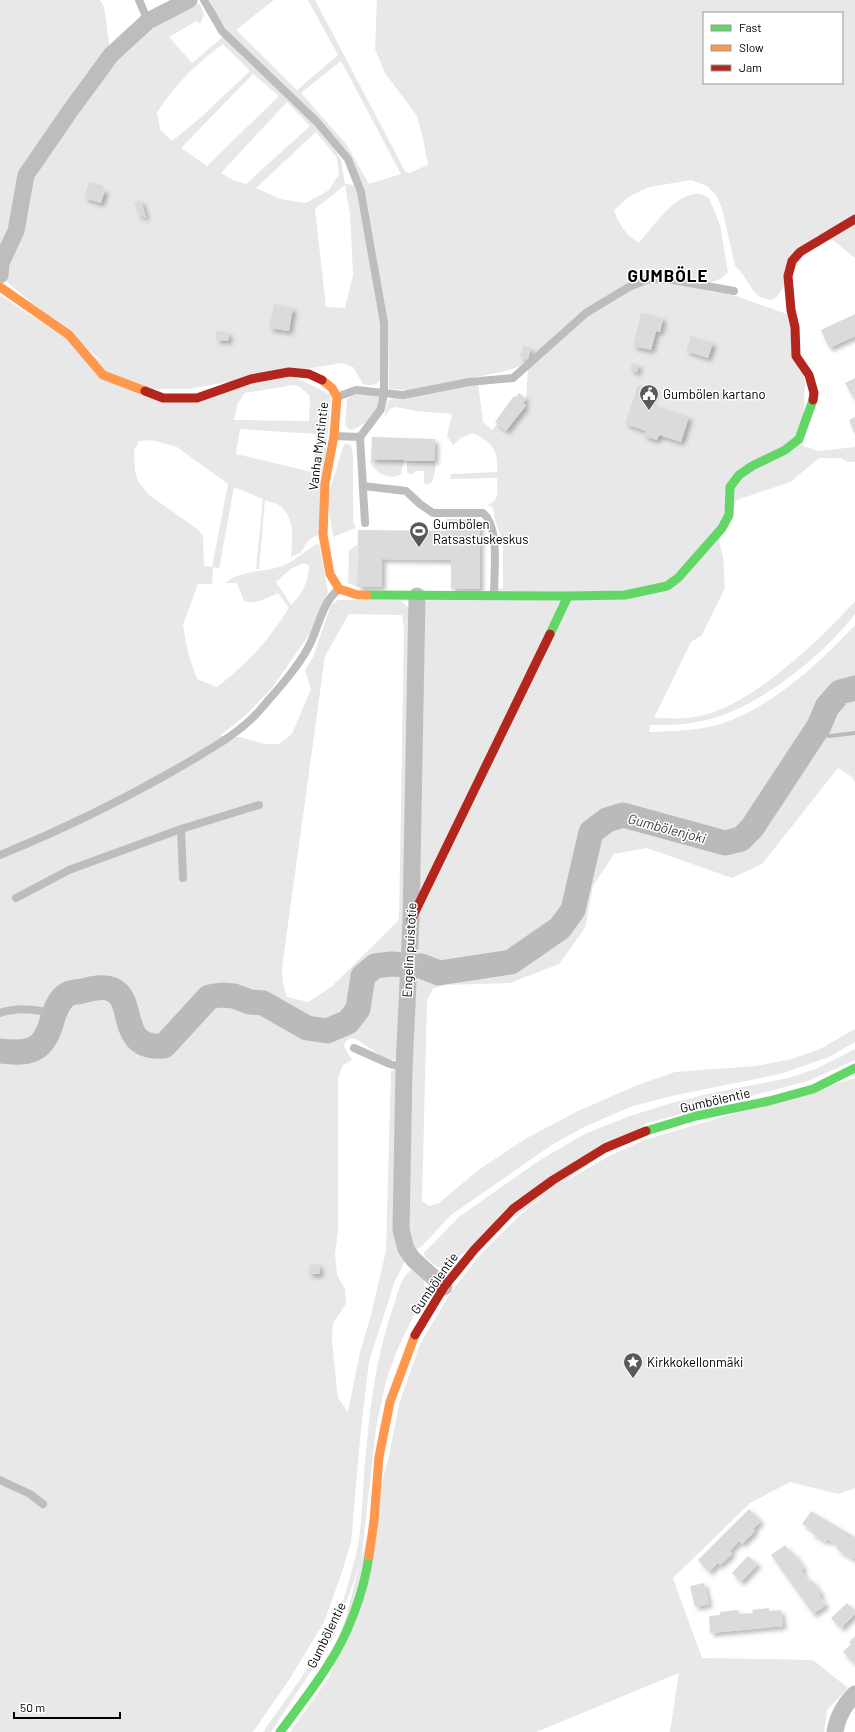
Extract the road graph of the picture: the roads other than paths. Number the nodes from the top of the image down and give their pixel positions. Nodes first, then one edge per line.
1 (139, 0) edge
2 (189, 0) edge
3 (204, 0) edge
4 (148, 21) junction
5 (855, 219) edge
6 (0, 275) edge
7 (0, 286) edge
8 (734, 291) dead end
9 (384, 394) junction
10 (337, 397) junction
11 (334, 436) junction
12 (360, 437) junction
13 (363, 486) junction
14 (365, 523) dead end
15 (339, 589) junction
16 (494, 595) junction
17 (417, 596) junction
18 (568, 596) junction
19 (259, 805) dead end
20 (181, 830) junction
21 (0, 856) edge
22 (183, 878) dead end
23 (16, 898) dead end
24 (411, 920) junction
25 (41, 1011) dead end
26 (0, 1013) edge
27 (354, 1048) dead end
28 (404, 1068) junction
29 (855, 1068) edge
30 (444, 1287) junction
31 (0, 1480) edge
32 (43, 1504) dead end
33 (855, 1694) edge
34 (280, 1732) edge
35 (835, 1732) edge

1 - 4 lane
2 - 4 street
3 - 9 lane
4 - 6 street
5 - 18 street
7 - 10 street, Vanha Myntintie
8 - 9 lane
9 - 10 lane
9 - 12 lane
10 - 11 street, Vanha Myntintie
11 - 12 lane
11 - 15 street, Vanha Myntintie
12 - 13 lane
13 - 14 lane
13 - 16 lane
15 - 17 street
15 - 21 lane
16 - 17 street
16 - 18 street
17 - 24 street, Engelin puistotie
18 - 24 street
19 - 20 lane
20 - 22 lane
20 - 23 lane
24 - 28 street, Engelin puistotie
25 - 26 lane
27 - 28 lane
28 - 30 street, Engelin puistotie
29 - 30 street, Gumbölentie
30 - 34 street, Gumbölentie
31 - 32 lane
33 - 35 street

